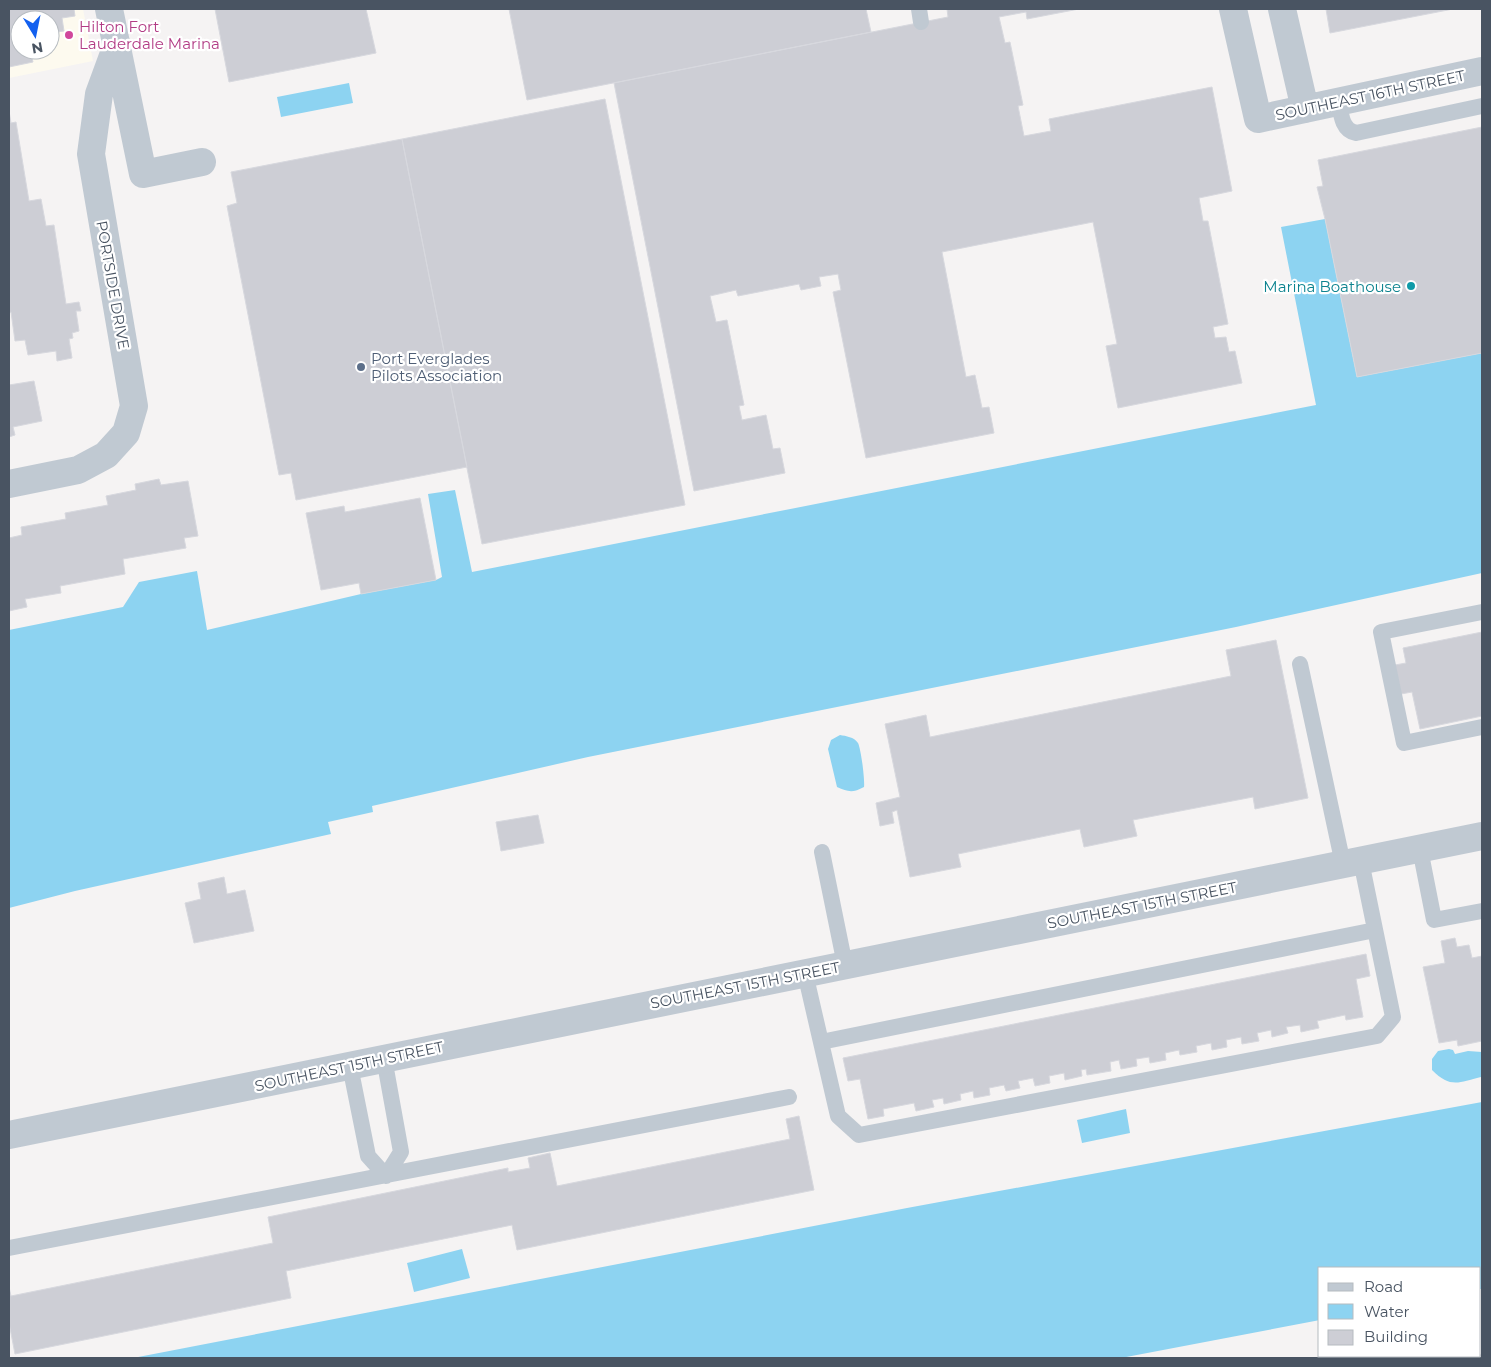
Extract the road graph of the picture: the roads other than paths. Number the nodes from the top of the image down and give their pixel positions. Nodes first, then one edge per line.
1 (109, 9) edge
2 (1233, 9) edge
3 (1282, 9) edge
4 (117, 45) junction
5 (1482, 71) edge
6 (1339, 102) junction
7 (1482, 106) edge
8 (1305, 110) junction
9 (202, 162) dead end
10 (9, 484) edge
11 (1482, 612) edge
12 (1300, 664) dead end
13 (1482, 727) edge
14 (1482, 836) edge
15 (1420, 848) junction
16 (822, 852) dead end
17 (1352, 862) junction
18 (1482, 912) edge
19 (1375, 930) junction
20 (845, 965) junction
21 (805, 973) junction
22 (821, 1042) junction
23 (384, 1058) junction
24 (350, 1066) junction
25 (790, 1097) dead end
26 (9, 1135) edge
27 (386, 1176) junction
28 (9, 1248) edge

1 - 4 street
2 - 8 street, SOUTHEAST 16TH STREET
3 - 8 street
4 - 9 street
4 - 10 street, PORTSIDE DRIVE
5 - 6 street, SOUTHEAST 16TH STREET
6 - 7 lane
6 - 8 street, SOUTHEAST 16TH STREET
11 - 13 lane
12 - 17 lane
14 - 15 street, SOUTHEAST 15TH STREET
15 - 17 street, SOUTHEAST 15TH STREET
15 - 18 lane
16 - 20 lane
17 - 19 lane
17 - 20 street, SOUTHEAST 15TH STREET
19 - 22 lane
19 - 22 lane
20 - 21 street, SOUTHEAST 15TH STREET
21 - 22 lane
21 - 23 street, SOUTHEAST 15TH STREET
23 - 24 street, SOUTHEAST 15TH STREET
23 - 27 lane
24 - 26 street, SOUTHEAST 15TH STREET
24 - 27 lane
25 - 27 lane
27 - 28 lane

